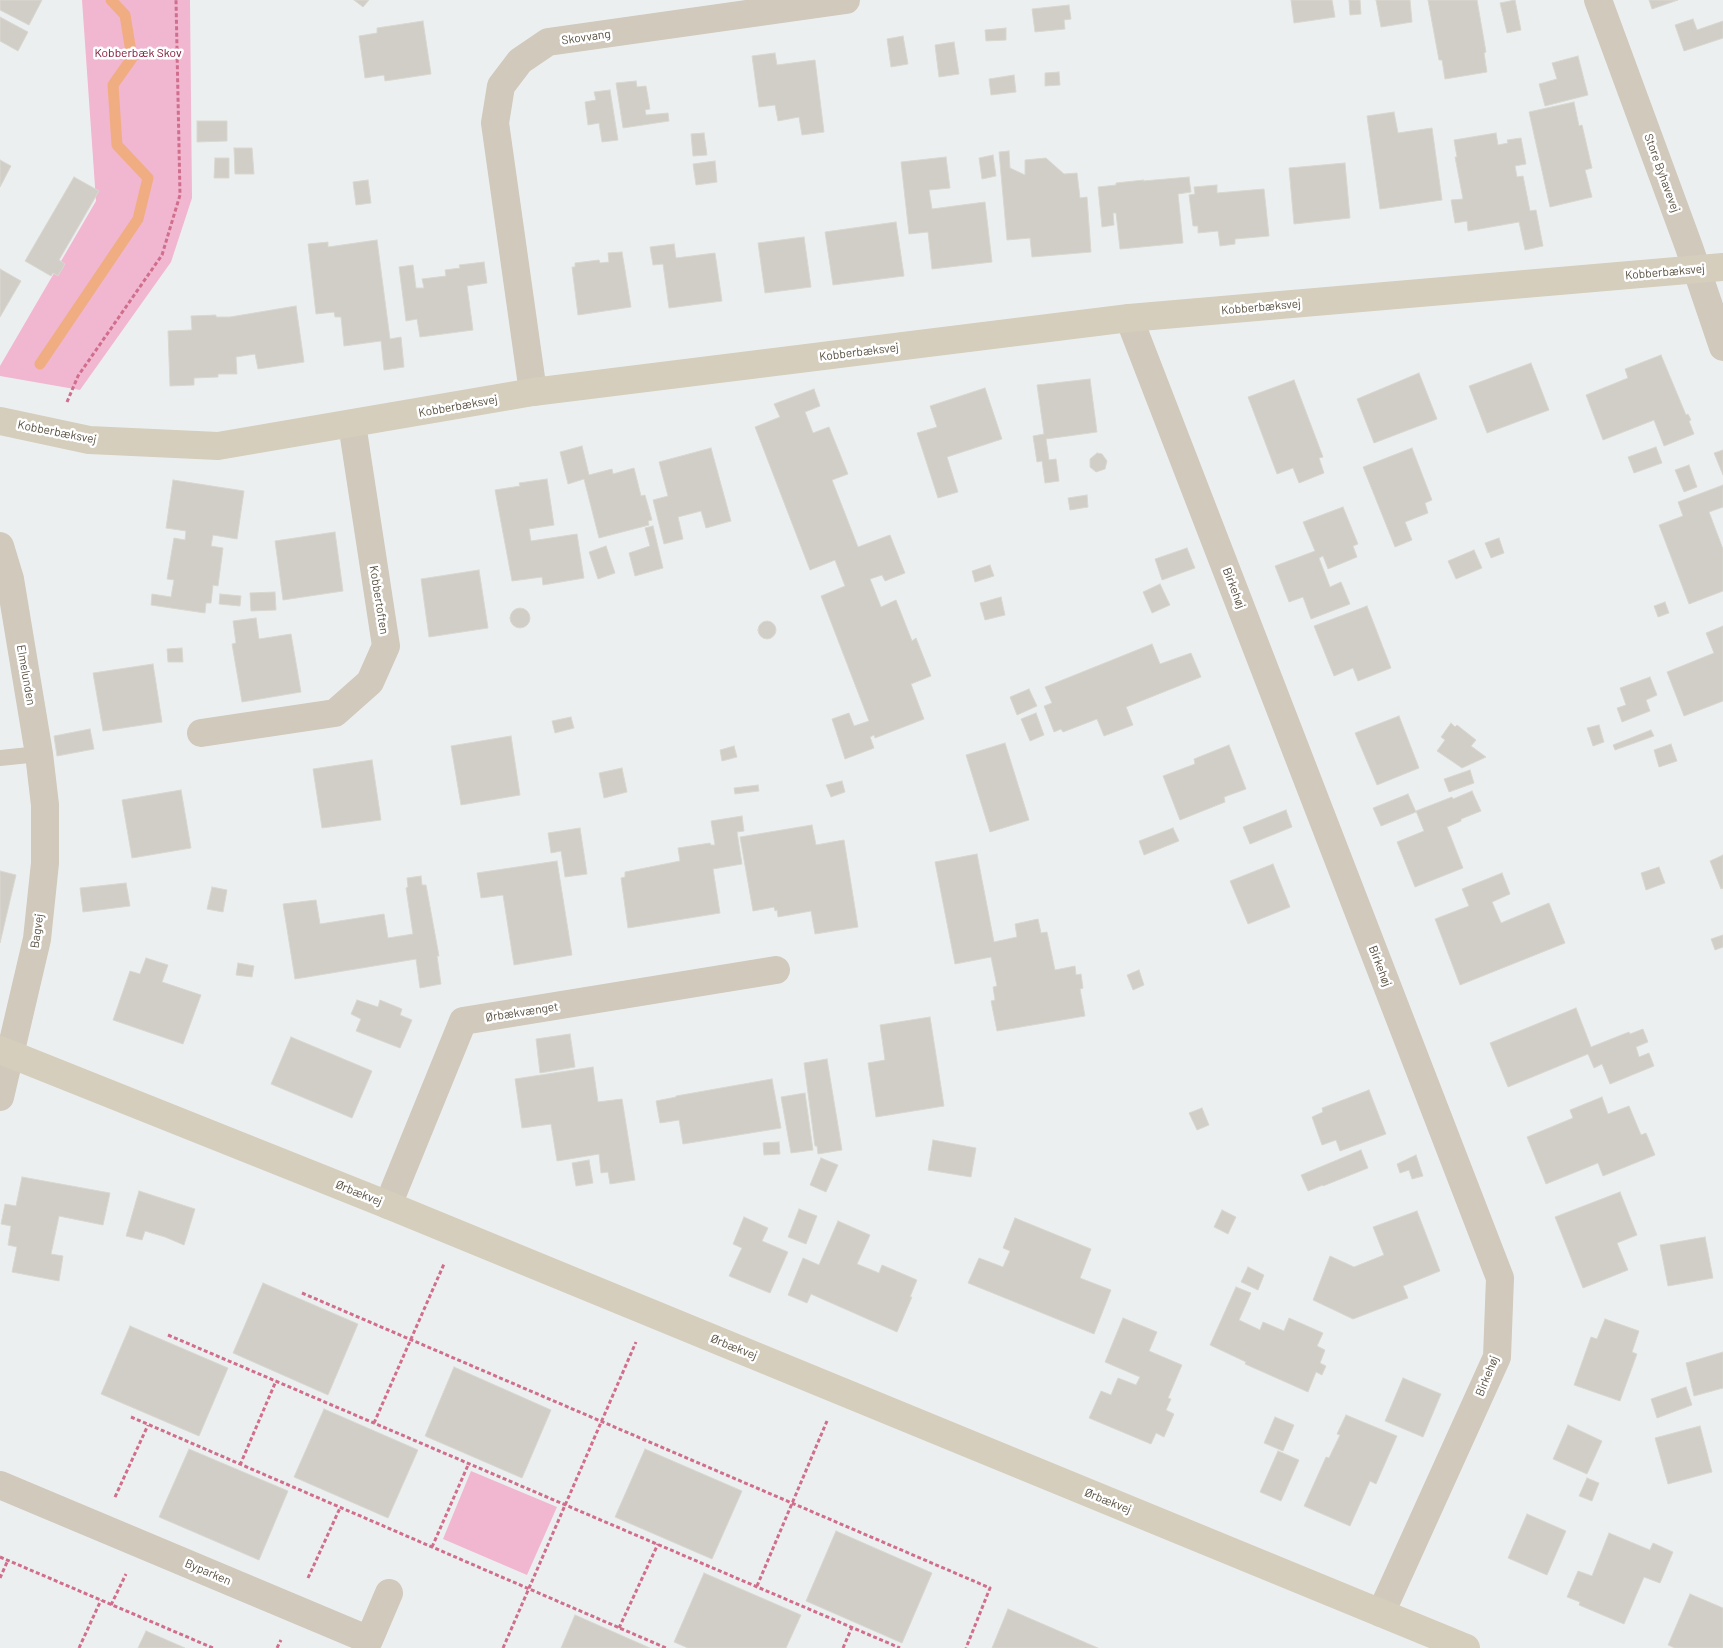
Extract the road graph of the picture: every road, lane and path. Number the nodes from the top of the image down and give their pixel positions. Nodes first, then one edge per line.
1 (176, 0) edge
2 (846, 0) edge
3 (1598, 0) edge
4 (1710, 268) edge
5 (1129, 318) junction
6 (1723, 347) edge
7 (533, 392) junction
8 (0, 421) edge
9 (352, 424) junction
10 (54, 433) junction
11 (0, 546) edge
12 (201, 733) dead end
13 (40, 754) junction
14 (0, 758) edge
15 (45, 805) joint
16 (776, 970) dead end
17 (5, 1052) edge
18 (0, 1097) edge
19 (388, 1205) junction
20 (457, 1233) junction
21 (302, 1293) dead end
22 (649, 1312) junction
23 (168, 1334) dead end
24 (410, 1339) junction
25 (276, 1381) junction
26 (841, 1391) junction
27 (131, 1417) dead end
28 (601, 1421) junction
29 (374, 1423) junction
30 (148, 1425) junction
31 (469, 1463) junction
32 (240, 1465) junction
33 (0, 1485) edge
34 (792, 1503) junction
35 (565, 1504) junction
36 (112, 1505) dead end
37 (658, 1544) junction
38 (432, 1547) junction
39 (0, 1557) edge
40 (8, 1560) junction
41 (0, 1578) edge
42 (756, 1586) junction
43 (528, 1588) junction
44 (389, 1593) dead end
45 (101, 1600) junction
46 (1381, 1613) junction
47 (619, 1628) junction
48 (852, 1628) junction
49 (79, 1648) edge
50 (213, 1648) edge
51 (503, 1648) edge
52 (666, 1648) edge
53 (843, 1648) edge
54 (900, 1648) edge
55 (966, 1648) edge
56 (1466, 1648) edge

1 - 10 path
2 - 7 street, Skovvang
3 - 4 street, Store Byhavevej
4 - 5 street, Kobberbæksvej
4 - 6 street, Store Byhavevej
5 - 7 street, Kobberbæksvej
5 - 46 street, Birkehøj
7 - 9 street, Kobberbæksvej
8 - 10 street, Kobberbæksvej
9 - 10 street, Kobberbæksvej
9 - 12 street, Kobbertoften
11 - 13 street, Elmelunden
13 - 14 lane
13 - 15 street, Elmelunden
15 - 17 street, Bagvej
16 - 19 street, Ørbækvænget
17 - 18 street
17 - 19 street, Ørbækvej
19 - 20 street, Ørbækvej
20 - 22 street, Ørbækvej
20 - 24 path
21 - 24 path
22 - 26 street, Ørbækvej
22 - 28 path
23 - 25 path
24 - 28 path
24 - 29 path
25 - 29 path
25 - 32 path
26 - 34 path
26 - 46 street, Ørbækvej
27 - 30 path
28 - 34 path
28 - 35 path
29 - 31 path
30 - 32 path
30 - 36 path
31 - 35 path
31 - 38 path
32 - 38 path
33 - 44 street, Byparken
34 - 42 path
34 - 55 path
35 - 37 path
35 - 43 path
37 - 42 path
37 - 47 path
38 - 43 path
39 - 40 path
40 - 41 path
40 - 45 path
42 - 48 path
43 - 47 path
43 - 51 path
45 - 49 path
45 - 50 path
46 - 56 street, Ørbækvej
47 - 52 path
48 - 53 path
48 - 54 path

